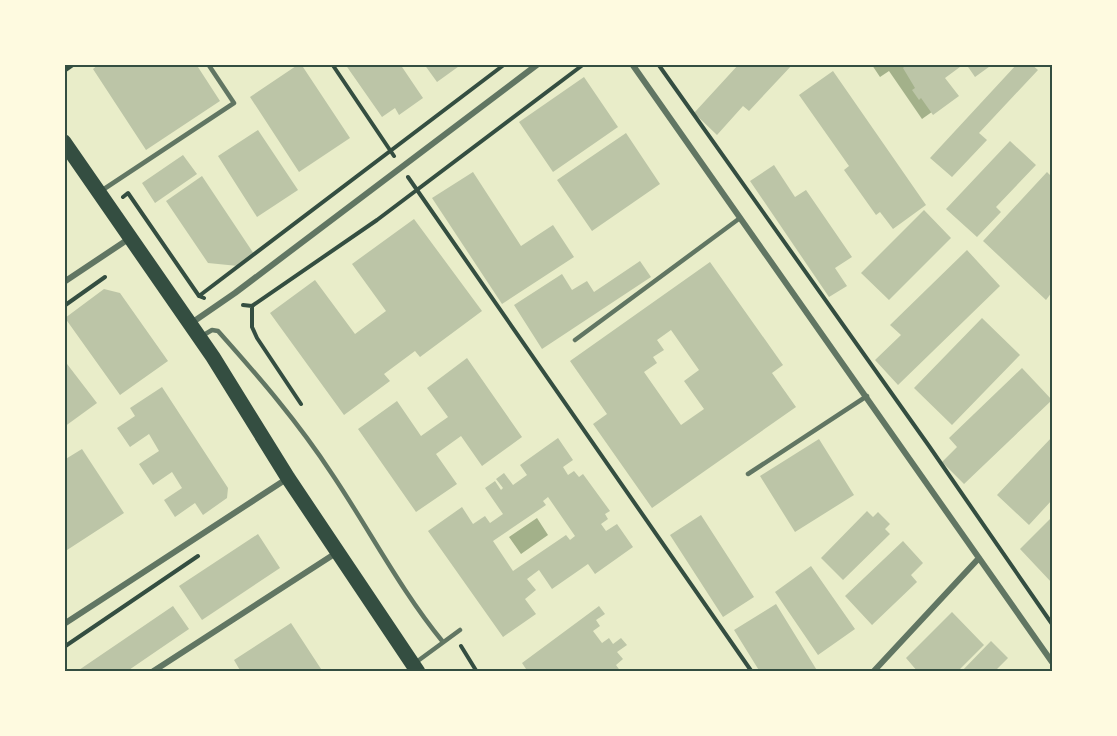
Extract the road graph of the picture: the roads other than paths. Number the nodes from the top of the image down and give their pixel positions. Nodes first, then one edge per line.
1 (208, 64) edge
2 (538, 64) edge
3 (632, 64) edge
4 (64, 142) edge
5 (99, 192) junction
6 (740, 218) junction
7 (130, 238) junction
8 (64, 282) edge
9 (189, 325) junction
10 (199, 338) junction
11 (575, 340) dead end
12 (867, 396) junction
13 (748, 474) dead end
14 (288, 478) junction
15 (337, 552) junction
16 (979, 558) junction
17 (64, 624) edge
18 (460, 630) dead end
19 (443, 642) junction
20 (1053, 662) edge
21 (415, 668) edge
22 (152, 672) edge
23 (873, 672) edge

1 - 5 lane
2 - 9 street
3 - 6 street
4 - 5 main road
5 - 7 main road
6 - 11 lane
6 - 12 street
7 - 8 street
7 - 9 main road
9 - 10 main road
10 - 14 main road
10 - 19 lane
12 - 13 lane
12 - 16 street
14 - 15 main road
14 - 17 street
15 - 21 main road
15 - 22 street
16 - 20 street
16 - 23 street
18 - 19 lane
19 - 21 lane

